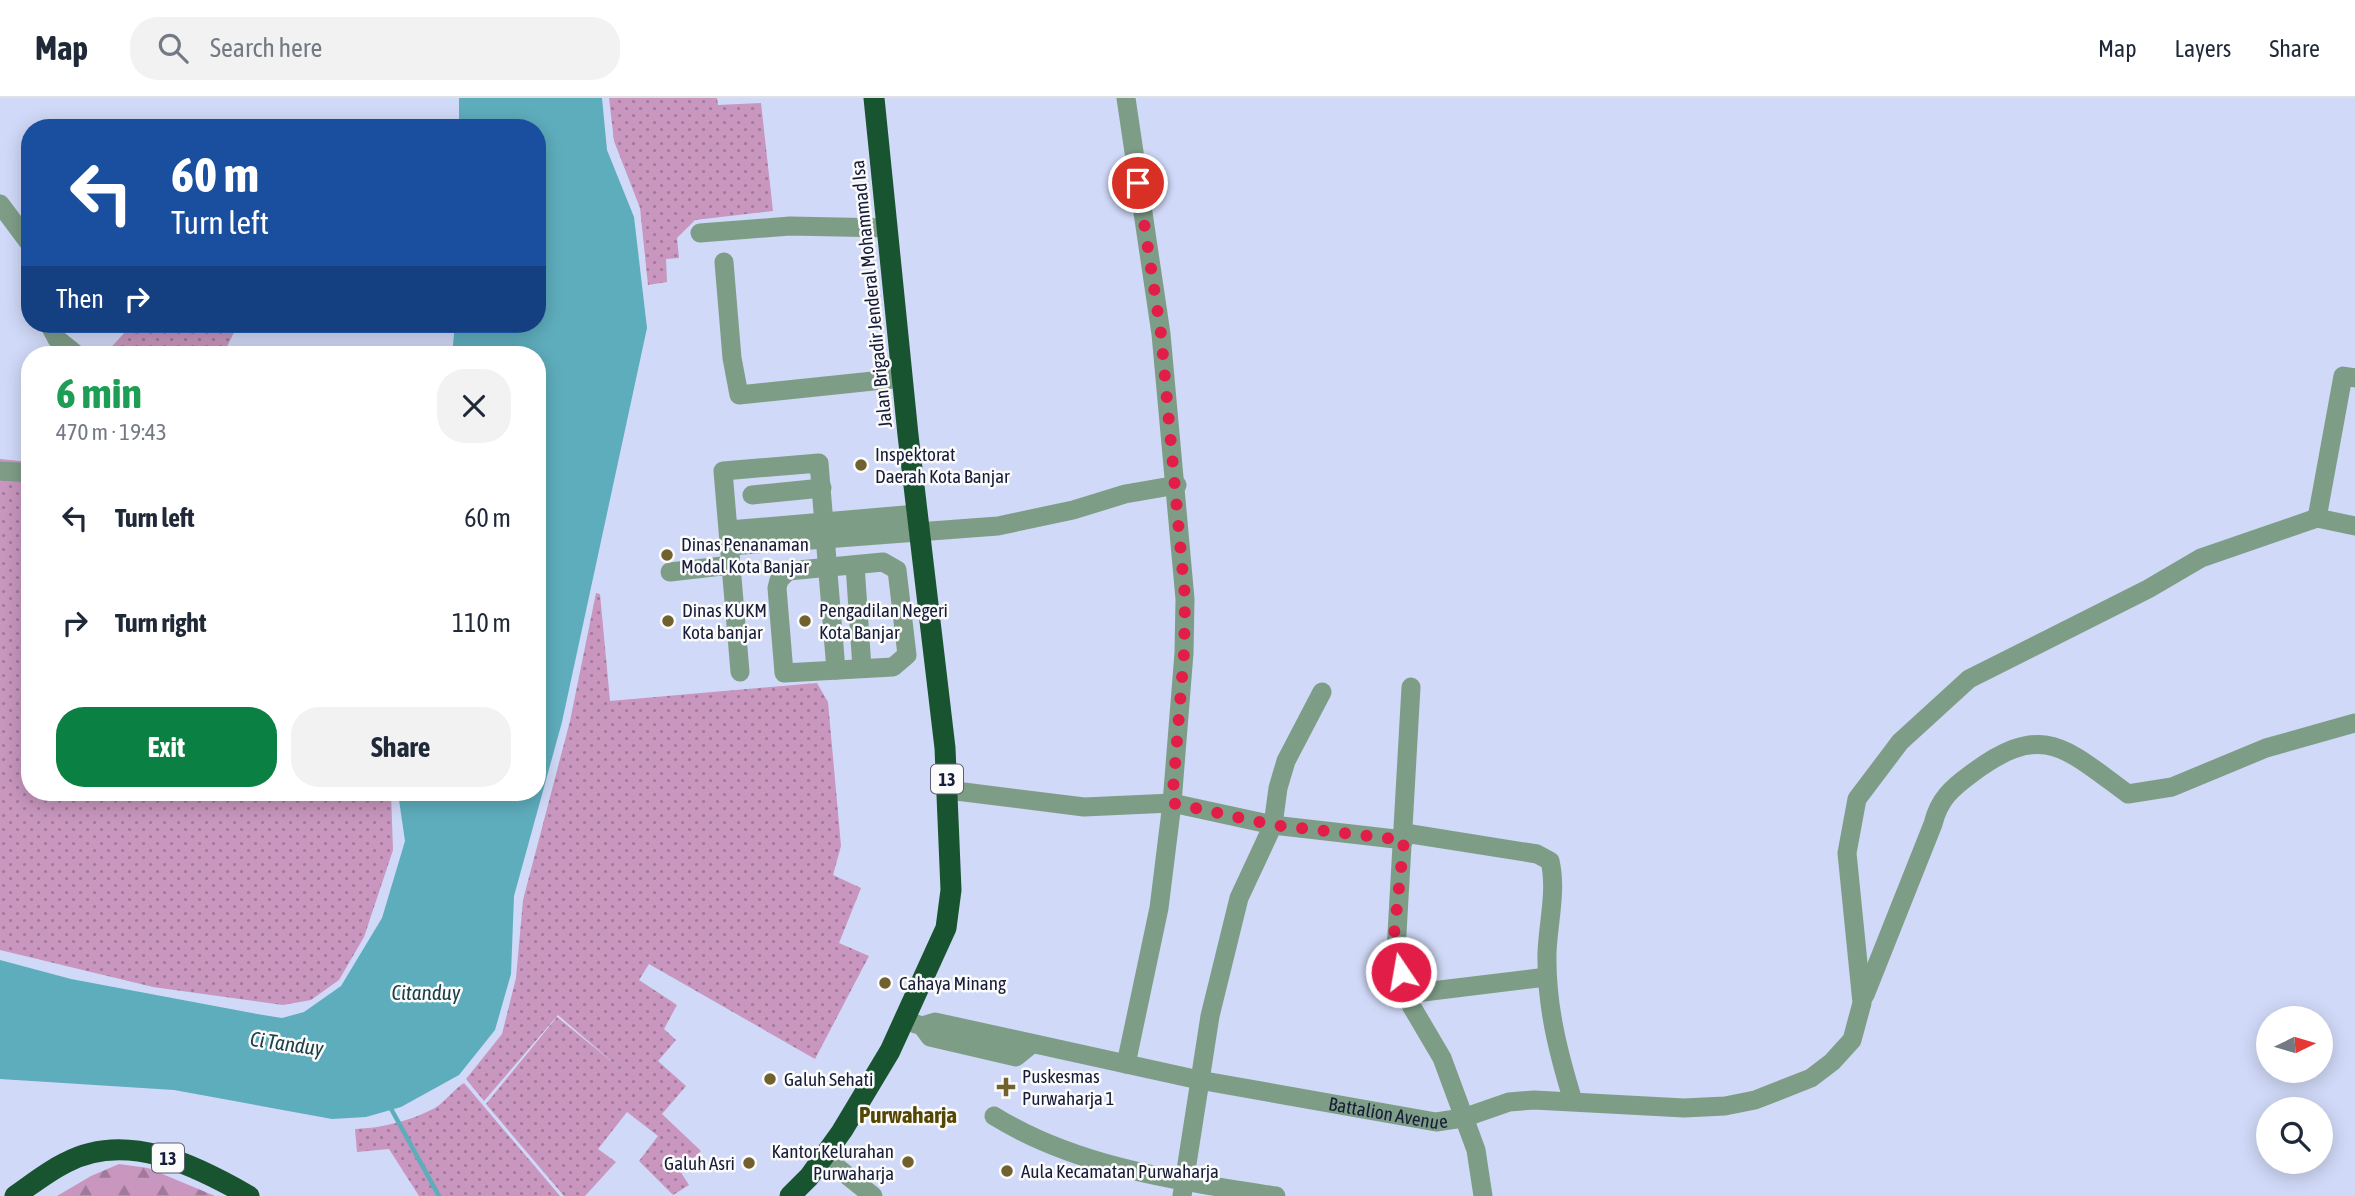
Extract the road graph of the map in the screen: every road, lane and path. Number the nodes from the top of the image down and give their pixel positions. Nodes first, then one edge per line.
1 (874, 98) edge
2 (1126, 98) edge
3 (0, 204) edge
4 (887, 228) junction
5 (21, 232) edge
6 (700, 233) dead end
7 (724, 262) dead end
8 (54, 333) edge
9 (66, 346) edge
10 (902, 378) junction
11 (2355, 379) edge
12 (0, 471) edge
13 (21, 472) edge
14 (1177, 485) junction
15 (822, 488) junction
16 (752, 495) dead end
17 (2317, 518) junction
18 (918, 523) junction
19 (2355, 526) edge
20 (826, 530) junction
21 (730, 547) junction
22 (855, 565) junction
23 (830, 568) junction
24 (670, 572) dead end
25 (862, 668) junction
26 (836, 670) junction
27 (740, 672) dead end
28 (1411, 687) dead end
29 (1322, 692) dead end
30 (2355, 723) edge
31 (948, 790) junction
32 (1172, 803) junction
33 (1273, 825) junction
34 (1404, 836) junction
35 (1547, 977) junction
36 (1407, 994) junction
37 (1862, 1003) junction
38 (914, 1024) junction
39 (1126, 1064) junction
40 (1199, 1080) junction
41 (1573, 1101) junction
42 (994, 1116) dead end
43 (1463, 1118) junction
44 (824, 1157) junction
45 (1183, 1189) edge
46 (15, 1196) edge
47 (249, 1196) edge
48 (790, 1196) edge
49 (873, 1196) edge
50 (1276, 1196) edge
51 (1483, 1196) edge

1 - 4 highway, Jalan Brigadir Jenderal Mohammad Isa / 13
2 - 14 street
3 - 5 street
4 - 6 street
4 - 10 highway, Jalan Brigadir Jenderal Mohammad Isa / 13
7 - 10 street
8 - 9 street
10 - 18 highway, Jalan Brigadir Jenderal Mohammad Isa / 13
11 - 17 street
12 - 13 street
14 - 18 street
14 - 32 street
15 - 16 street
15 - 20 street
15 - 21 street
17 - 19 street
17 - 37 street
18 - 20 street
18 - 31 highway, Jalan Brigadir Jenderal Mohammad Isa / 13
20 - 21 street
20 - 23 street
21 - 24 street
21 - 27 street
22 - 23 street
22 - 25 street
22 - 25 street
23 - 26 street
23 - 26 street
25 - 26 street
28 - 34 street
29 - 33 street
30 - 37 street
31 - 32 street
31 - 38 highway, Jalan Brigadir Jenderal Mohammad Isa / 13
32 - 33 street
32 - 39 street
33 - 34 street
33 - 40 street
34 - 35 street
34 - 36 street
35 - 36 street
35 - 41 street
36 - 43 street
37 - 41 street, Battalion Avenue
38 - 39 street, Battalion Avenue
38 - 44 highway, Jalan Brigadir Jenderal Mohammad Isa / 13
39 - 40 street, Battalion Avenue
40 - 43 street, Battalion Avenue
40 - 45 street
41 - 43 street, Battalion Avenue
42 - 45 street
43 - 51 street
44 - 48 highway, Jalan Brigadir Jenderal Mohammad Isa / 13
44 - 49 street
45 - 50 street
46 - 47 highway, 13

